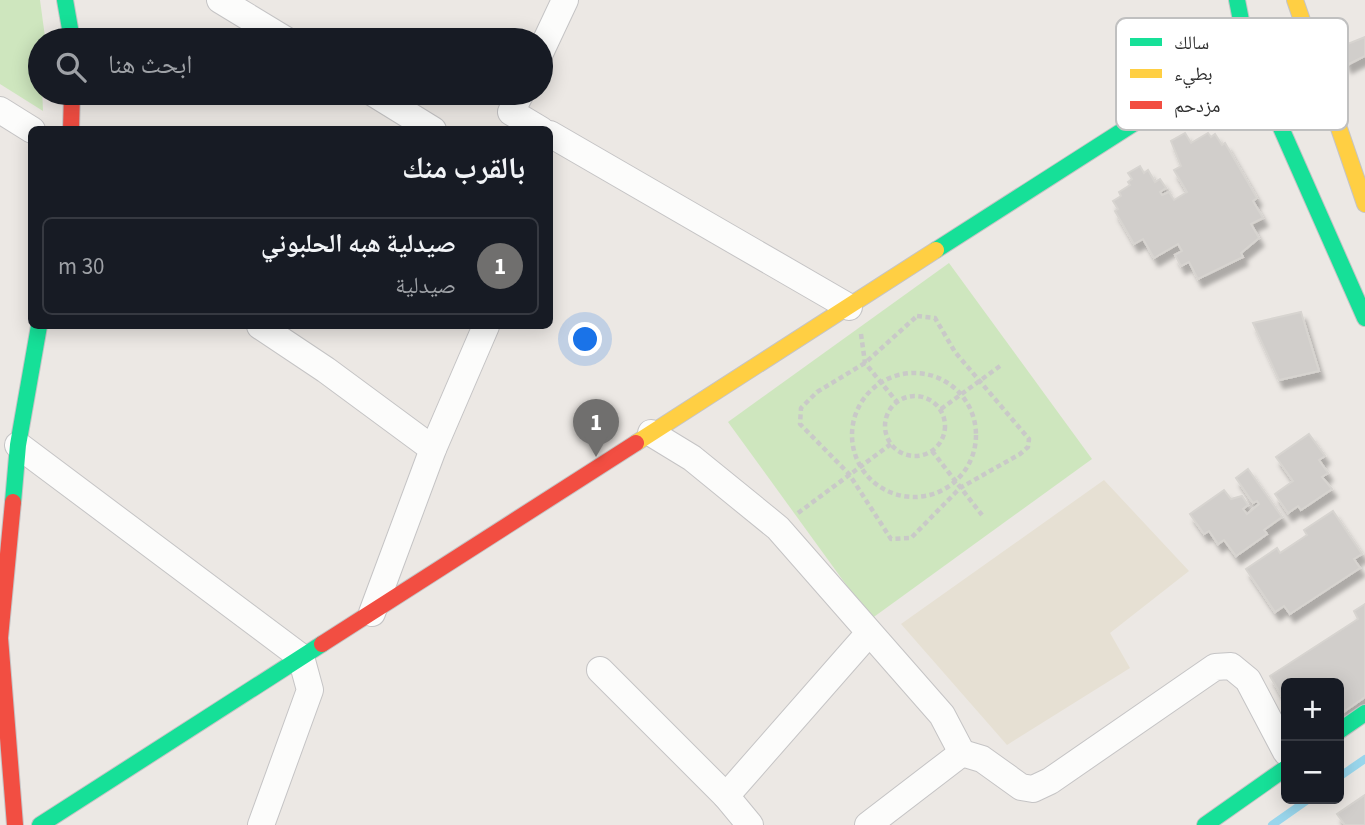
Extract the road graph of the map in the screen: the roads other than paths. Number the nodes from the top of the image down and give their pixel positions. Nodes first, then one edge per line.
1 (220, 0) edge
2 (565, 0) edge
3 (1237, 0) edge
4 (1294, 0) edge
5 (70, 1) edge
6 (1241, 18) edge
7 (1300, 18) edge
8 (71, 28) edge
9 (266, 28) edge
10 (552, 28) edge
11 (72, 105) edge
12 (392, 105) edge
13 (0, 110) edge
14 (515, 111) edge
15 (71, 126) edge
16 (427, 126) edge
17 (536, 126) edge
18 (28, 128) edge
19 (1124, 130) edge
20 (1282, 130) edge
21 (1339, 130) edge
22 (553, 136) edge
23 (1365, 204) edge
24 (849, 307) junction
25 (1365, 318) edge
26 (38, 329) edge
27 (264, 329) edge
28 (485, 329) edge
29 (651, 433) junction
30 (18, 445) junction
31 (433, 449) junction
32 (372, 613) junction
33 (869, 632) junction
34 (0, 638) edge
35 (301, 657) junction
36 (600, 670) dead end
37 (1365, 712) edge
38 (1344, 727) edge
39 (1281, 743) edge
40 (962, 753) junction
41 (1281, 772) edge
42 (726, 796) junction
43 (15, 825) edge
44 (40, 825) edge
45 (261, 825) edge
46 (750, 825) edge
47 (868, 825) edge
48 (1205, 825) edge

1 - 9 street
2 - 10 street
3 - 6 main road
4 - 7 main road
5 - 8 main road
11 - 15 main road
12 - 16 street
13 - 18 street
14 - 17 street
19 - 24 main road
20 - 25 main road
21 - 23 main road
22 - 24 street
24 - 29 main road
26 - 30 main road
27 - 31 street
28 - 31 street
29 - 32 main road
29 - 33 street
30 - 34 main road
30 - 35 street
31 - 32 street
32 - 35 main road
33 - 40 street
33 - 42 street
34 - 43 main road
35 - 44 main road
35 - 45 street
36 - 42 street
37 - 38 main road
39 - 40 street
40 - 47 street
41 - 48 main road
42 - 46 street

